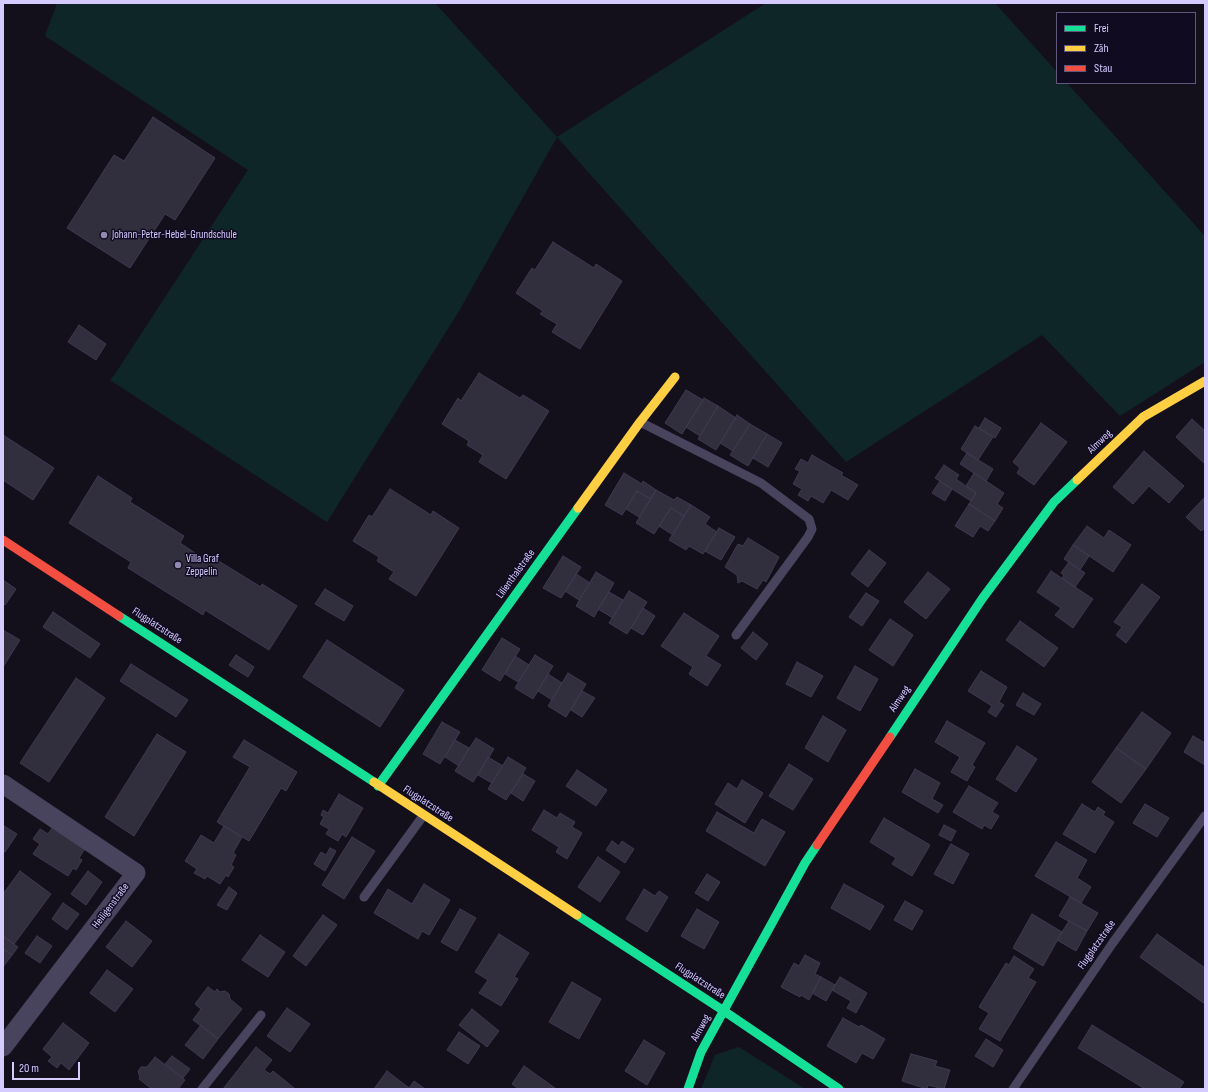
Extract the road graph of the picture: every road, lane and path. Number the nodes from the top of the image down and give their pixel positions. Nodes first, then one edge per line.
1 (675, 377) dead end
2 (1205, 381) edge
3 (640, 422) junction
4 (3, 540) edge
5 (736, 635) dead end
6 (3, 784) edge
7 (378, 786) junction
8 (423, 816) junction
9 (1205, 816) edge
10 (364, 897) dead end
11 (724, 1011) junction
12 (262, 1015) dead end
13 (3, 1047) edge
14 (202, 1089) edge
15 (688, 1089) edge
16 (839, 1089) edge
17 (1013, 1089) edge

1 - 3 street, Lilienthalstraße
2 - 11 street, Almweg
3 - 5 lane
3 - 7 street, Lilienthalstraße
4 - 7 street, Flugplatzstraße
6 - 13 street, Heiligenstraße
7 - 8 street, Flugplatzstraße
8 - 10 lane
8 - 11 street, Flugplatzstraße
9 - 17 lane, Flugplatzstraße
11 - 15 street, Almweg
11 - 16 street, Flugplatzstraße
12 - 14 lane

